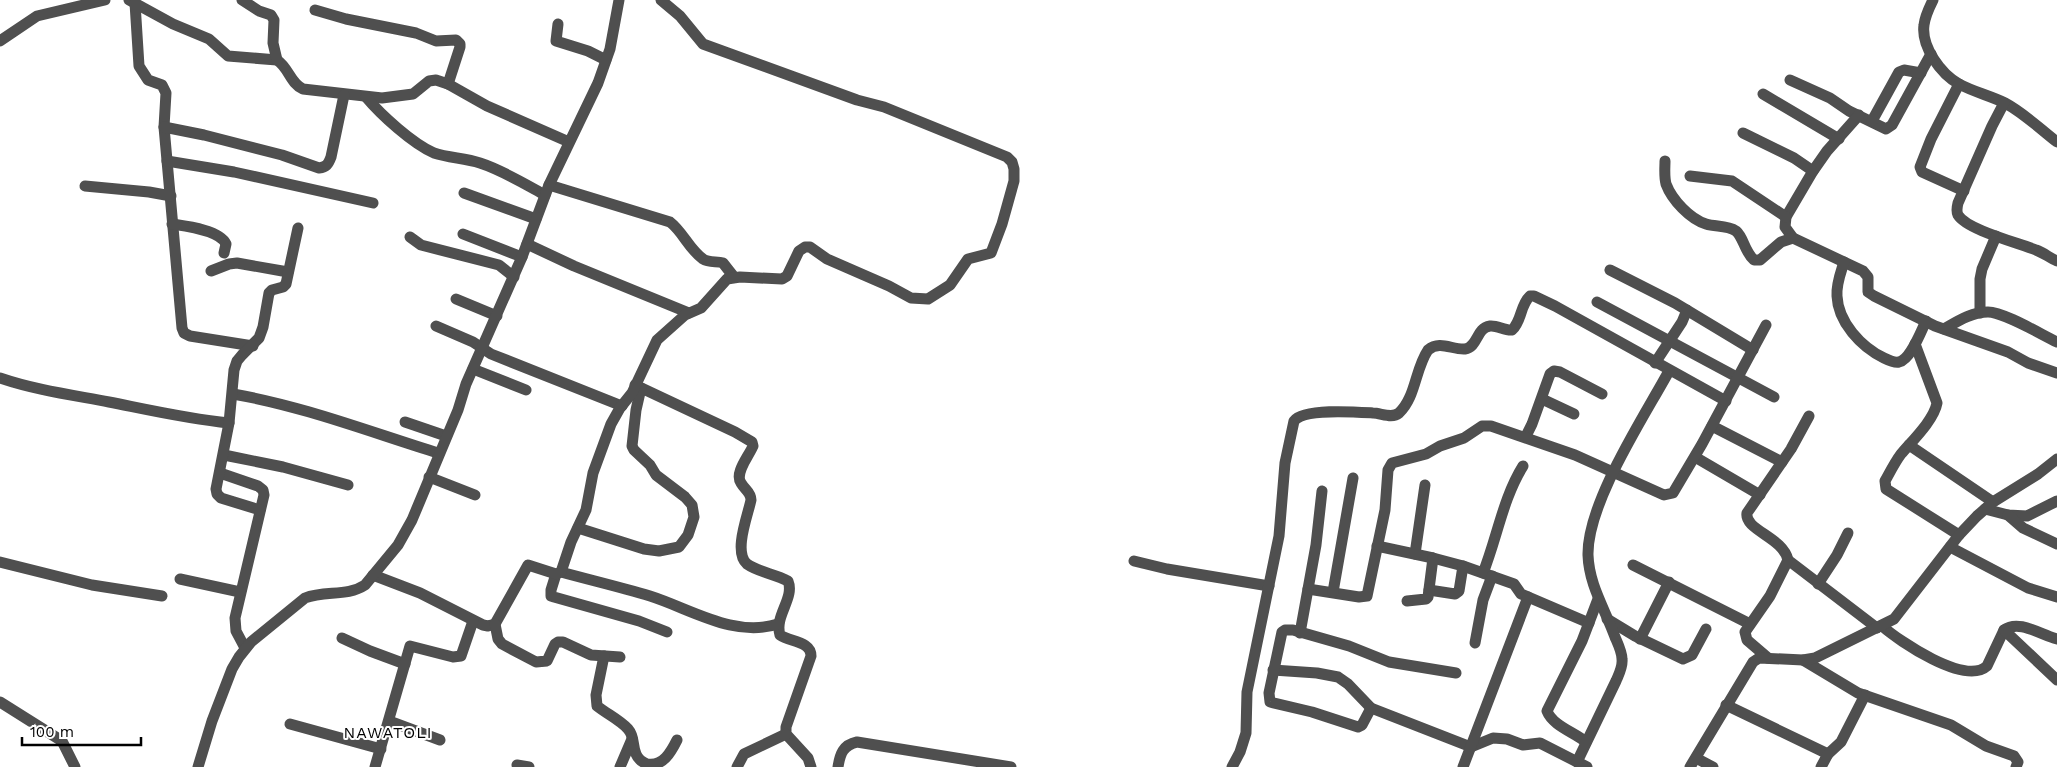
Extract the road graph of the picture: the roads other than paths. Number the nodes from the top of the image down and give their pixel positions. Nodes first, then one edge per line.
1 (105, 0) edge
2 (242, 0) edge
3 (619, 0) edge
4 (661, 0) edge
5 (1933, 0) edge
6 (132, 1) edge
7 (315, 10) dead end
8 (558, 24) dead end
9 (0, 41) edge
10 (1932, 54) junction
11 (277, 60) junction
12 (606, 60) junction
13 (1921, 73) junction
14 (1790, 80) dead end
15 (448, 84) junction
16 (1959, 84) junction
17 (1763, 94) dead end
18 (344, 95) junction
19 (366, 97) junction
20 (2004, 103) junction
21 (1859, 116) junction
22 (1872, 121) junction
23 (164, 128) junction
24 (1743, 133) dead end
25 (1839, 139) junction
26 (569, 142) junction
27 (2057, 142) edge
28 (167, 161) junction
29 (1665, 161) dead end
30 (1813, 171) junction
31 (1690, 176) dead end
32 (85, 186) dead end
33 (547, 190) junction
34 (1964, 191) junction
35 (464, 193) dead end
36 (171, 196) junction
37 (373, 203) dead end
38 (1786, 217) junction
39 (536, 219) junction
40 (172, 224) junction
41 (298, 228) dead end
42 (463, 234) dead end
43 (1996, 236) junction
44 (410, 237) dead end
45 (1793, 238) junction
46 (527, 244) junction
47 (224, 253) dead end
48 (522, 257) junction
49 (2057, 261) edge
50 (1844, 262) junction
51 (1610, 270) dead end
52 (211, 271) dead end
53 (288, 272) junction
54 (514, 277) junction
55 (734, 277) junction
56 (456, 299) dead end
57 (1597, 302) dead end
58 (1686, 310) junction
59 (689, 313) junction
60 (1980, 313) junction
61 (497, 316) junction
62 (1926, 321) junction
63 (1766, 325) dead end
64 (436, 326) dead end
65 (1944, 329) junction
66 (1669, 340) junction
67 (2057, 342) edge
68 (1916, 344) junction
69 (253, 346) junction
70 (482, 349) junction
71 (1753, 350) junction
72 (1655, 363) junction
73 (472, 370) junction
74 (1669, 371) junction
75 (2057, 373) edge
76 (0, 378) edge
77 (1738, 378) junction
78 (638, 387) junction
79 (526, 390) dead end
80 (233, 394) junction
81 (1602, 394) dead end
82 (1774, 397) dead end
83 (1542, 398) junction
84 (1726, 401) junction
85 (622, 406) junction
86 (1574, 414) dead end
87 (1809, 416) dead end
88 (229, 422) junction
89 (404, 422) dead end
90 (1712, 426) junction
91 (446, 436) junction
92 (1526, 436) junction
93 (1909, 445) junction
94 (438, 454) junction
95 (224, 455) junction
96 (1695, 457) junction
97 (2057, 459) edge
98 (1782, 462) junction
99 (1523, 466) dead end
100 (1614, 472) junction
101 (220, 474) junction
102 (429, 477) junction
103 (1353, 478) dead end
104 (348, 485) dead end
105 (1425, 485) dead end
106 (1322, 491) dead end
107 (475, 495) dead end
108 (1760, 495) junction
109 (2057, 501) edge
110 (1989, 505) junction
111 (260, 510) junction
112 (2008, 514) junction
113 (578, 528) junction
114 (1848, 534) dead end
115 (1959, 535) junction
116 (2057, 544) edge
117 (1377, 546) junction
118 (1950, 547) junction
119 (1415, 554) junction
120 (1433, 558) junction
121 (1788, 560) junction
122 (0, 562) edge
123 (1134, 562) dead end
124 (1633, 565) dead end
125 (1463, 566) junction
126 (558, 573) junction
127 (373, 575) junction
128 (1488, 575) junction
129 (180, 579) dead end
130 (1669, 582) junction
131 (1818, 584) junction
132 (1269, 586) junction
133 (1308, 589) junction
134 (1429, 590) junction
135 (240, 592) junction
136 (1333, 592) junction
137 (162, 596) dead end
138 (1528, 597) junction
139 (2057, 597) edge
140 (1598, 599) junction
141 (1407, 601) dead end
142 (1608, 619) junction
143 (473, 621) junction
144 (1589, 623) junction
145 (495, 624) junction
146 (778, 624) junction
147 (1750, 624) junction
148 (1879, 627) junction
149 (1706, 629) dead end
150 (2004, 630) junction
151 (667, 632) dead end
152 (1300, 632) junction
153 (342, 638) dead end
154 (1640, 639) junction
155 (2057, 639) edge
156 (1476, 644) dead end
157 (245, 648) junction
158 (604, 656) junction
159 (620, 657) dead end
160 (1768, 658) junction
161 (1803, 660) junction
162 (405, 664) junction
163 (1274, 670) junction
164 (1456, 673) dead end
165 (2057, 680) edge
166 (1865, 696) junction
167 (0, 702) edge
168 (1726, 706) junction
169 (1371, 708) junction
170 (389, 721) junction
171 (290, 724) dead end
172 (786, 734) junction
173 (633, 736) junction
174 (440, 740) dead end
175 (677, 740) dead end
176 (1586, 742) junction
177 (1471, 747) junction
178 (381, 749) junction
179 (1828, 754) junction
180 (1693, 762) edge
181 (1582, 764) edge
182 (517, 765) dead end
183 (75, 767) edge
184 (198, 767) edge
185 (375, 767) edge
186 (529, 767) edge
187 (620, 767) edge
188 (737, 767) edge
189 (811, 767) edge
190 (838, 767) edge
191 (1011, 767) edge
192 (1232, 767) edge
193 (1463, 767) edge
194 (1713, 767) edge
195 (1821, 767) edge
196 (2016, 767) edge

1 - 9 street
2 - 11 street
3 - 12 street
4 - 55 street
5 - 10 street
6 - 11 street
6 - 23 street
7 - 15 street
8 - 12 street
10 - 13 street
10 - 16 street
11 - 18 street
12 - 26 street
13 - 22 street
13 - 22 street
14 - 21 street
15 - 19 street
15 - 26 street
16 - 20 street
16 - 34 street
17 - 25 street
18 - 19 street
18 - 23 street
19 - 33 street
20 - 27 street
20 - 34 street
21 - 22 street
21 - 25 street
23 - 28 street
24 - 30 street
25 - 30 street
26 - 33 street
28 - 36 street
28 - 37 street
29 - 45 street
30 - 38 street
31 - 38 street
32 - 36 street
33 - 39 street
33 - 55 street
34 - 43 street
35 - 39 street
36 - 40 street
38 - 45 street
39 - 46 street
40 - 47 street
40 - 69 street
41 - 53 street
42 - 48 street
43 - 49 street
43 - 60 street
44 - 54 street
45 - 50 street
46 - 48 street
46 - 59 street
48 - 54 street
50 - 62 street
50 - 68 street
51 - 58 street
52 - 53 street
53 - 69 street
54 - 61 street
55 - 59 street
56 - 61 street
57 - 66 street
58 - 66 street
58 - 71 street
59 - 78 street
60 - 65 street
60 - 67 street
61 - 70 street
62 - 65 street
62 - 68 street
63 - 71 street
64 - 70 street
65 - 75 street
66 - 72 street
66 - 77 street
68 - 93 street
69 - 80 street
70 - 73 street
70 - 85 street
71 - 77 street
72 - 74 street
72 - 132 street
73 - 79 street
73 - 91 street
74 - 84 street
74 - 100 street
76 - 88 street
77 - 82 street
77 - 84 street
78 - 85 street
78 - 113 street
78 - 146 street
80 - 88 street
80 - 94 street
81 - 83 street
83 - 86 street
83 - 92 street
84 - 90 street
85 - 113 street
87 - 98 street
88 - 95 street
89 - 91 street
90 - 96 street
90 - 98 street
91 - 94 street
92 - 100 street
92 - 117 street
93 - 110 street
93 - 115 street
94 - 102 street
95 - 101 street
95 - 104 street
96 - 100 street
96 - 108 street
97 - 110 street
98 - 108 street
99 - 128 street
100 - 140 street
101 - 111 street
101 - 111 street
102 - 107 street
102 - 127 street
103 - 136 street
105 - 119 street
106 - 133 street
108 - 121 street
109 - 112 street
110 - 112 street
110 - 115 street
111 - 135 street
112 - 116 street
113 - 126 street
114 - 131 street
115 - 118 street
117 - 119 street
117 - 136 street
118 - 139 street
118 - 148 street
119 - 120 street
120 - 125 street
120 - 134 street
121 - 131 street
121 - 147 street
122 - 137 street
123 - 132 street
124 - 130 street
125 - 128 street
125 - 134 street
126 - 145 street
126 - 146 street
126 - 151 street
127 - 143 street
127 - 157 street
128 - 138 street
128 - 156 street
129 - 135 street
130 - 147 street
130 - 154 street
131 - 148 street
132 - 192 street
133 - 136 street
133 - 152 street
134 - 141 street
135 - 157 street
138 - 144 street
138 - 177 street
140 - 142 street
140 - 144 street
142 - 154 street
142 - 176 street
143 - 145 street
143 - 162 street
144 - 176 street
145 - 158 street
146 - 172 street
147 - 160 street
148 - 150 street
148 - 161 street
149 - 154 street
150 - 155 street
150 - 165 street
152 - 163 street
152 - 164 street
153 - 162 street
157 - 184 street
158 - 159 street
158 - 173 street
160 - 161 street
160 - 168 street
161 - 166 street
162 - 170 street
163 - 169 street
163 - 169 street
166 - 179 street
166 - 196 street
167 - 183 street
168 - 179 street
168 - 180 street
169 - 177 street
170 - 174 street
170 - 178 street
171 - 178 street
172 - 188 street
172 - 189 street
173 - 175 street
173 - 187 street
176 - 181 street
177 - 181 street
177 - 193 street
178 - 185 street
179 - 195 street
180 - 194 street
182 - 186 street
190 - 191 street

